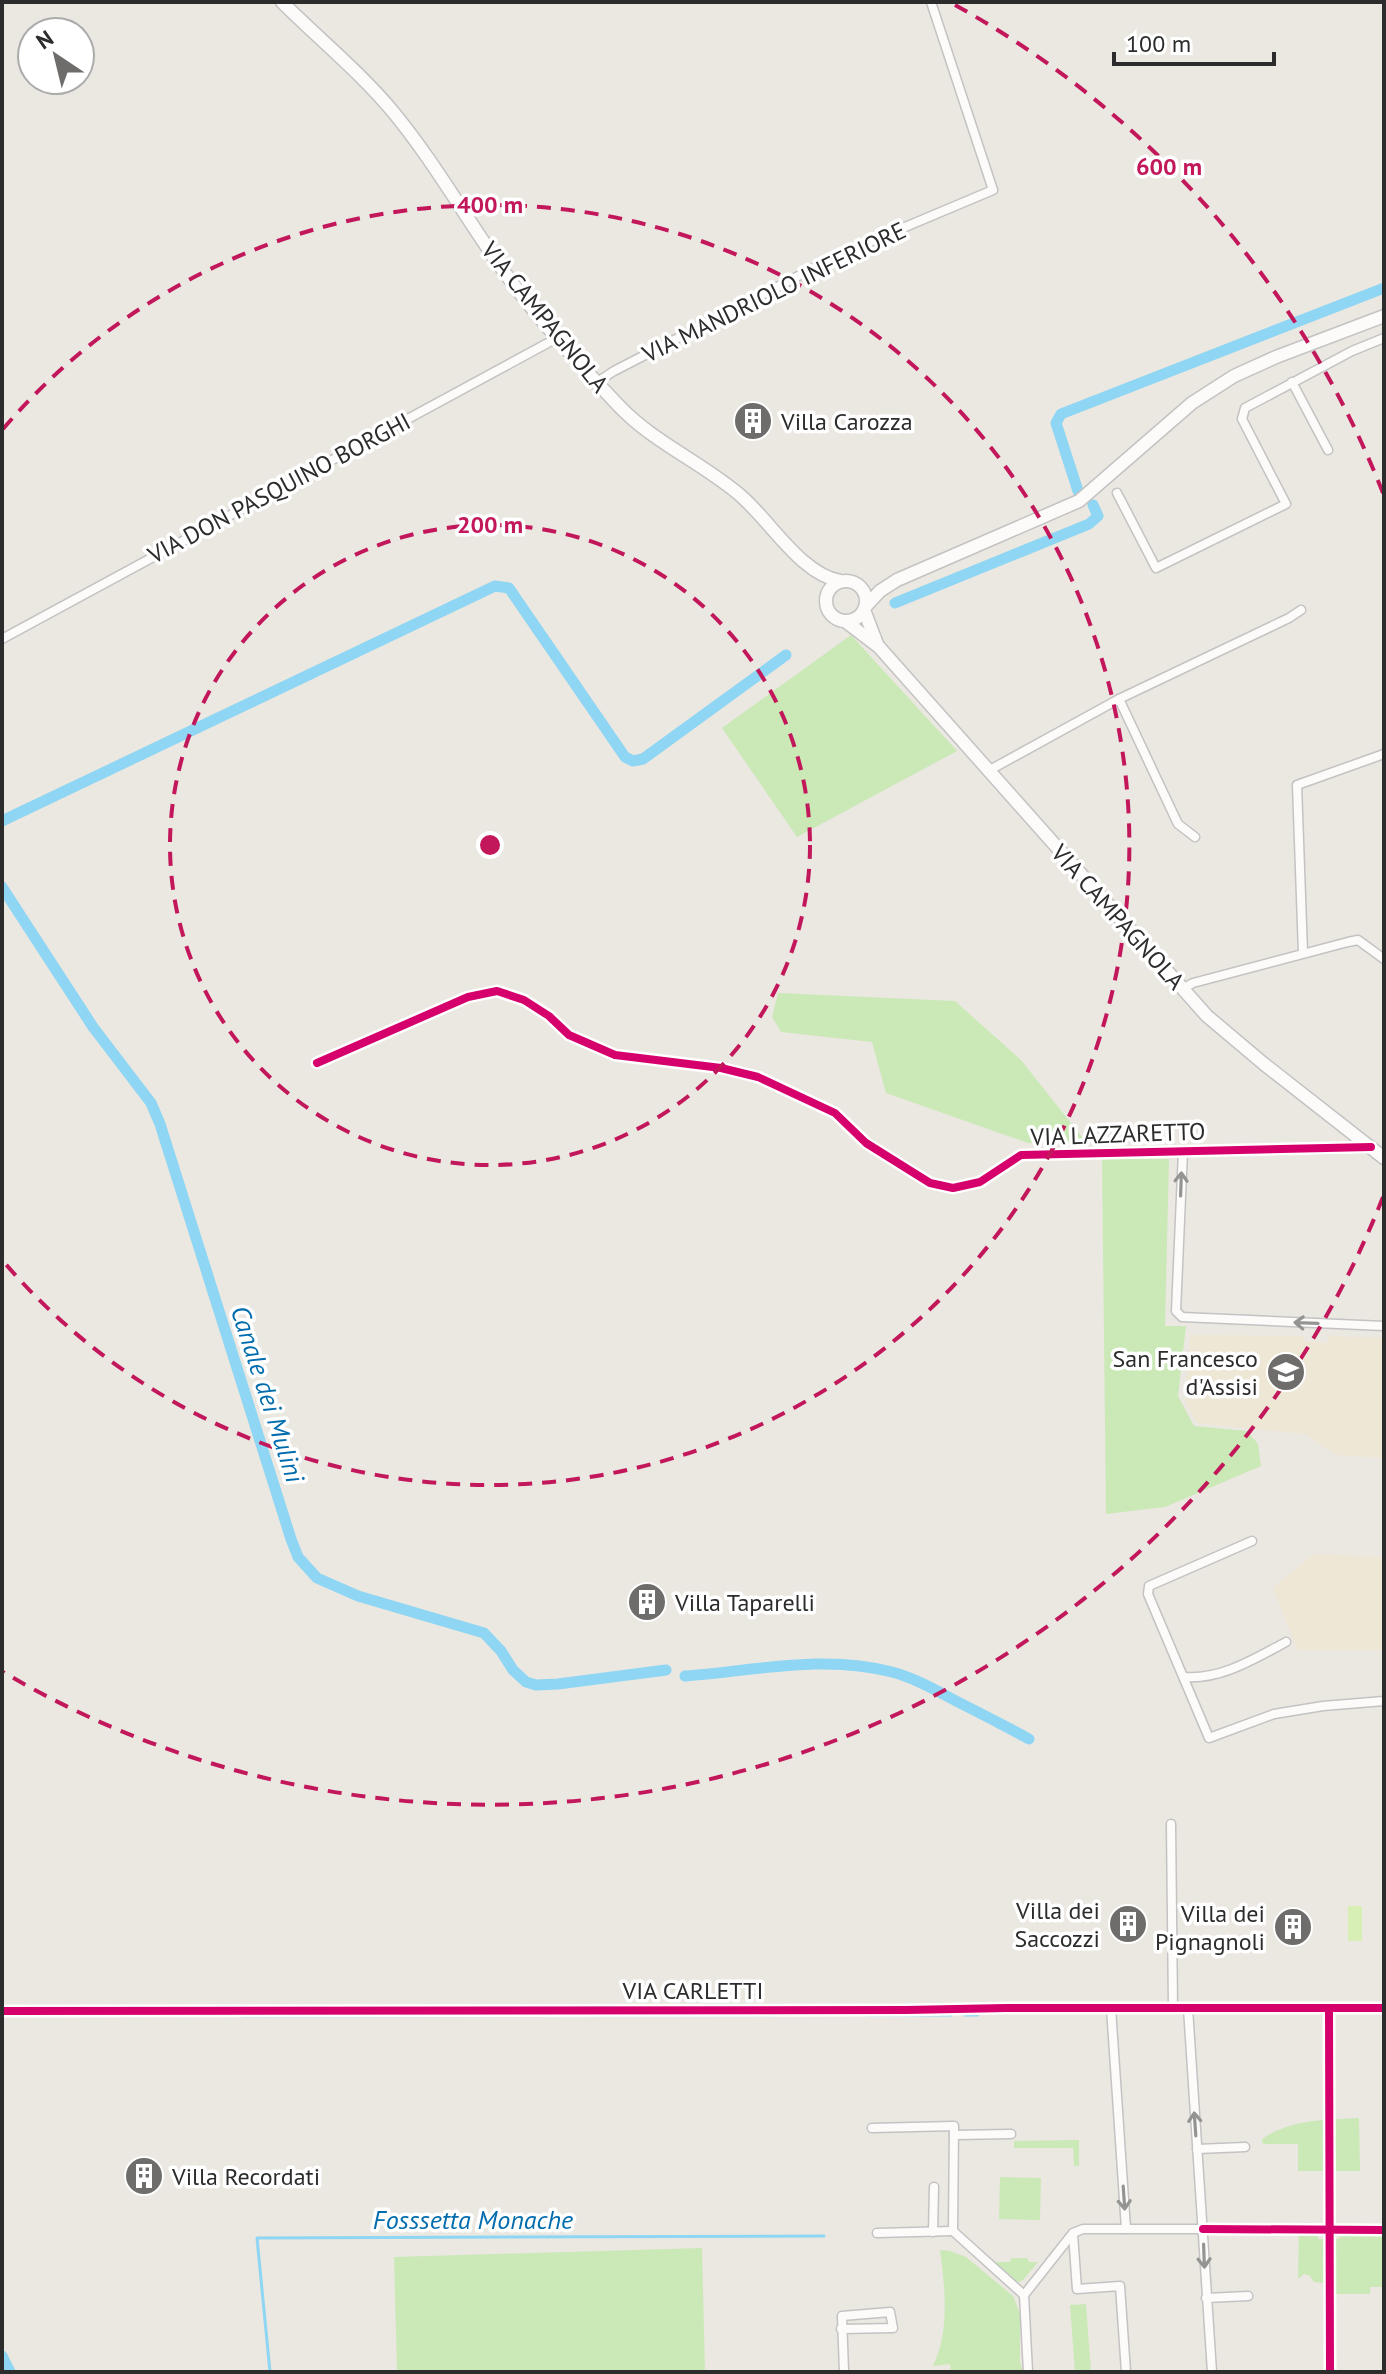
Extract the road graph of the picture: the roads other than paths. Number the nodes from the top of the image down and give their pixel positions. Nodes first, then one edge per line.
1 (282, 2) edge
2 (931, 2) edge
3 (1384, 316) edge
4 (557, 338) junction
5 (1384, 338) edge
6 (597, 382) junction
7 (1292, 382) junction
8 (1328, 450) dead end
9 (1117, 493) dead end
10 (807, 566) junction
11 (897, 580) junction
12 (840, 581) junction
13 (857, 583) junction
14 (826, 598) junction
15 (865, 608) junction
16 (1301, 610) dead end
17 (845, 621) junction
18 (2, 639) edge
19 (879, 647) junction
20 (1119, 699) junction
21 (1384, 754) edge
22 (988, 771) junction
23 (1195, 837) dead end
24 (1384, 944) edge
25 (1303, 953) junction
26 (1382, 957) edge
27 (1182, 989) junction
28 (317, 1063) dead end
29 (1371, 1147) junction
30 (1183, 1151) junction
31 (1384, 1158) edge
32 (1384, 1326) edge
33 (1252, 1541) dead end
34 (1286, 1642) dead end
35 (1184, 1677) junction
36 (1384, 1701) edge
37 (1171, 1824) dead end
38 (1111, 2008) junction
39 (1173, 2008) junction
40 (1188, 2008) junction
41 (1384, 2008) edge
42 (2, 2011) edge
43 (872, 2128) dead end
44 (1011, 2134) dead end
45 (954, 2135) junction
46 (1245, 2147) dead end
47 (1197, 2149) junction
48 (934, 2187) dead end
49 (1126, 2229) junction
50 (1203, 2229) junction
51 (953, 2231) junction
52 (933, 2232) junction
53 (877, 2233) dead end
54 (1073, 2233) junction
55 (1024, 2295) junction
56 (1248, 2296) dead end
57 (1206, 2298) junction
58 (841, 2329) junction
59 (844, 2372) edge
60 (1028, 2372) edge
61 (1126, 2372) edge
62 (1212, 2372) edge

1 - 4 main road, VIA CAMPAGNOLA
2 - 6 street, VIA MANDRIOLO INFERIORE
3 - 11 main road
4 - 6 main road, VIA CAMPAGNOLA
4 - 18 street, VIA DON PASQUINO BORGHI
5 - 7 street
6 - 10 main road, VIA CAMPAGNOLA
7 - 8 street
7 - 9 street
10 - 12 main road, VIA CAMPAGNOLA
10 - 14 main road, VIA CAMPAGNOLA
11 - 13 main road
11 - 15 main road
12 - 13 main road, VIA CAMPAGNOLA
12 - 14 main road
13 - 15 main road, VIA CAMPAGNOLA
14 - 17 main road, VIA CAMPAGNOLA
15 - 17 main road
15 - 19 main road, VIA CAMPAGNOLA
16 - 20 street
17 - 19 main road, VIA CAMPAGNOLA
19 - 22 main road, VIA CAMPAGNOLA
20 - 22 street
20 - 23 street
21 - 25 street
22 - 27 main road, VIA CAMPAGNOLA
24 - 26 street
25 - 26 street
25 - 27 street
27 - 29 main road, VIA CAMPAGNOLA
28 - 30 street, VIA LAZZARETTO
29 - 30 street, VIA LAZZARETTO
29 - 31 main road, VIA CAMPAGNOLA
32 -> 30 street
33 - 35 street
34 - 35 street
35 - 36 street
37 - 39 street
38 - 39 street, VIA CARLETTI
38 - 42 street, VIA CARLETTI
38 -> 49 street
39 - 40 street, VIA CARLETTI
40 - 41 street, VIA CARLETTI
47 -> 40 street
43 - 45 street
44 - 45 street
45 - 51 street
46 - 47 street
47 - 50 street
48 - 52 street
49 - 50 street
49 - 54 street
50 -> 57 street
51 - 52 street
51 - 55 street
52 - 53 street
54 - 55 street
54 - 61 street
55 - 60 street
56 - 57 street
57 - 62 street
58 - 58 street
58 - 59 street

